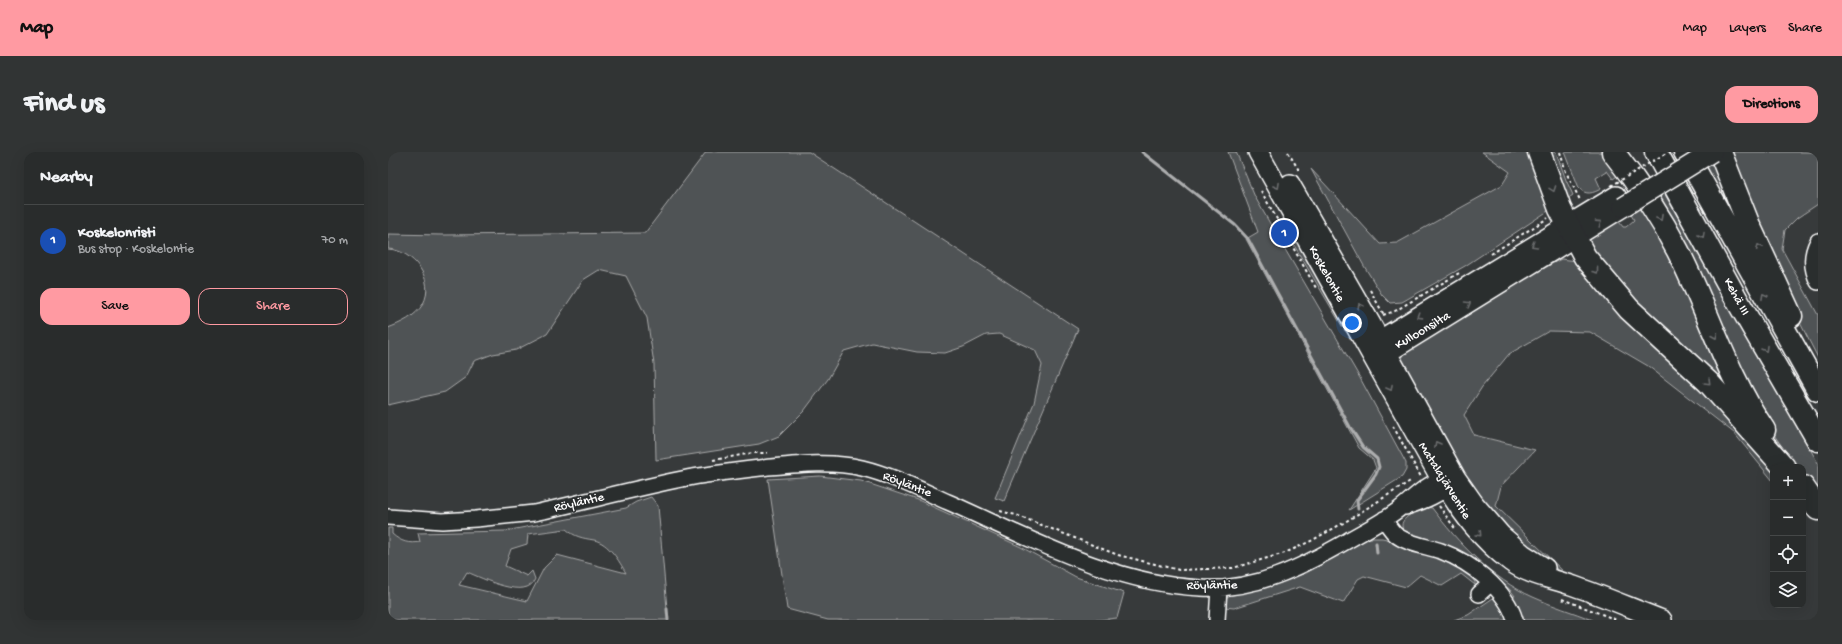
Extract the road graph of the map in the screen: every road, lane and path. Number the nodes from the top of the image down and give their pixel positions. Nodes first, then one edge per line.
1 (1258, 152) edge
2 (1272, 152) edge
3 (1539, 152) edge
4 (1560, 152) edge
5 (1613, 152) edge
6 (1656, 152) edge
7 (1668, 152) edge
8 (1686, 152) edge
9 (1712, 152) edge
10 (1720, 152) edge
11 (1617, 196) junction
12 (1580, 200) dead end
13 (1571, 231) junction
14 (1818, 241) edge
15 (1818, 282) edge
16 (1379, 349) junction
17 (1818, 371) edge
18 (1818, 390) edge
19 (1818, 440) edge
20 (773, 454) dead end
21 (709, 460) dead end
22 (1781, 464) edge
23 (1787, 464) edge
24 (1420, 476) dead end
25 (1448, 482) junction
26 (994, 509) dead end
27 (388, 517) edge
28 (1384, 519) junction
29 (1491, 583) junction
30 (1219, 588) junction
31 (1480, 594) dead end
32 (1217, 620) edge
33 (1515, 620) edge
34 (1662, 620) edge

1 -> 16 main road, Koskelontie
16 -> 2 main road, Koskelontie
3 -> 13 highway
4 - 12 path
5 -> 23 highway
6 -> 19 highway, Kehä III
7 - 11 path, bridge
8 - 11 main road, Kulloonsilta
18 -> 8 highway, Kehä III
9 - 11 main road, Kulloonsilta, bridge
17 -> 10 highway
11 - 13 main road, Kulloonsilta
13 - 16 main road, Kulloonsilta
13 -> 22 highway
14 - 15 street
16 - 25 main road, Matalajärventie
20 - 21 path
24 - 26 path
25 - 28 street, Röyläntie
25 - 34 main road, Matalajärventie
27 - 30 street, Röyläntie
28 - 29 street
28 - 30 street, Röyläntie
29 - 31 street
29 - 33 street
30 - 32 street

